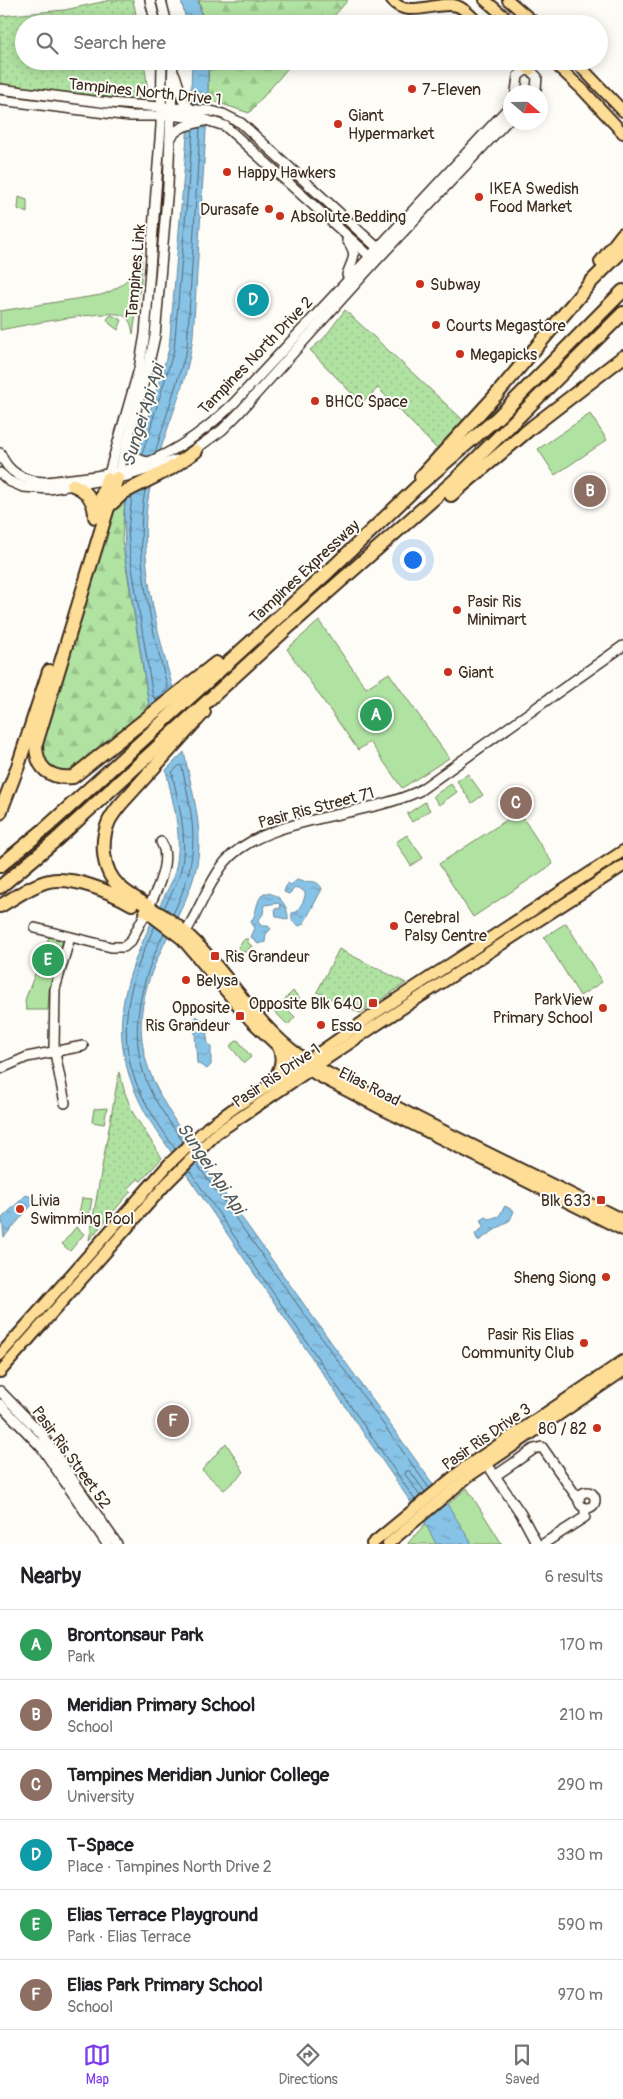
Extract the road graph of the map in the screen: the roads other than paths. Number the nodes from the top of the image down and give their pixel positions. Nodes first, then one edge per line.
1 (150, 0) edge
2 (161, 0) edge
3 (392, 0) edge
4 (485, 0) edge
5 (508, 0) edge
6 (154, 15) edge
7 (165, 15) edge
8 (470, 15) edge
9 (502, 15) edge
10 (526, 15) edge
11 (163, 70) edge
12 (530, 70) joint
13 (562, 70) edge
14 (584, 70) edge
15 (173, 72) joint
16 (517, 85) edge
17 (536, 85) edge
18 (0, 89) edge
19 (1, 101) edge
20 (191, 109) junction
21 (166, 111) junction
22 (623, 111) edge
23 (503, 114) edge
24 (210, 120) junction
25 (503, 125) edge
26 (623, 133) edge
27 (253, 134) junction
28 (242, 139) junction
29 (170, 140) junction
30 (340, 230) junction
31 (361, 232) junction
32 (623, 234) edge
33 (388, 236) junction
34 (623, 250) edge
35 (380, 251) junction
36 (373, 258) junction
37 (346, 280) junction
38 (591, 282) junction
39 (623, 290) edge
40 (623, 313) edge
41 (154, 336) junction
42 (141, 356) junction
43 (620, 359) edge
44 (128, 443) junction
45 (196, 451) joint
46 (0, 453) edge
47 (149, 462) junction
48 (160, 470) junction
49 (0, 473) edge
50 (118, 474) junction
51 (73, 485) junction
52 (417, 487) junction
53 (108, 507) junction
54 (95, 520) junction
55 (338, 583) junction
56 (304, 594) junction
57 (623, 646) edge
58 (225, 684) junction
59 (0, 813) edge
60 (161, 842) dead end
61 (623, 851) edge
62 (0, 866) edge
63 (623, 866) edge
64 (0, 887) edge
65 (0, 906) edge
66 (151, 911) junction
67 (35, 928) dead end
68 (181, 933) junction
69 (70, 937) junction
70 (360, 1036) junction
71 (83, 1046) dead end
72 (277, 1046) junction
73 (55, 1051) junction
74 (308, 1066) junction
75 (0, 1069) edge
76 (336, 1076) junction
77 (272, 1083) junction
78 (65, 1103) dead end
79 (623, 1220) edge
80 (623, 1230) edge
81 (0, 1355) edge
82 (623, 1361) edge
83 (623, 1371) edge
84 (0, 1372) edge
85 (0, 1391) edge
86 (0, 1404) edge
87 (487, 1464) junction
88 (466, 1472) junction
89 (495, 1476) junction
90 (390, 1538) edge
91 (114, 1544) edge
92 (372, 1544) edge
93 (537, 1544) edge
94 (543, 1544) edge

1 - 6 street
2 - 7 street
3 - 8 main road
4 - 9 main road
5 - 10 main road
11 - 21 street, Tampines Link
12 - 16 street
12 - 17 street
13 - 26 main road
14 - 22 main road
15 - 20 street
15 - 21 street, Tampines Link
18 - 21 street, Tampines North Drive 1
19 - 21 street, Tampines North Drive 1
20 - 21 street, Tampines North Drive 1
20 - 27 street, Tampines North Drive 1
21 - 24 street, Tampines North Drive 1
21 - 29 street, Tampines Link
21 - 42 street, Tampines Link
23 - 33 street, Tampines North Drive 2
24 - 28 street, Tampines North Drive 1
24 - 29 street
25 - 35 street, Tampines North Drive 2
27 - 28 street
27 - 31 street, Tampines North Drive 1
28 - 30 street, Tampines North Drive 1
29 - 41 street, Tampines Link
30 - 36 street, Tampines North Drive 1
30 - 37 street
31 - 33 street
31 - 35 street, Tampines North Drive 1
32 - 38 highway
33 - 35 street, Tampines North Drive 2
34 - 38 highway
35 - 36 street, Tampines North Drive 2
36 - 37 street, Tampines North Drive 2
36 - 45 street, Tampines North Drive 2
37 - 47 street, Tampines North Drive 2
38 - 52 highway
39 - 52 highway, Tampines Expressway
40 - 55 highway, Tampines Expressway
41 - 42 street
41 - 44 street, Tampines Link
42 - 50 street, Tampines Link
43 - 55 highway
44 - 47 street
44 - 50 street, Tampines Link
45 - 48 highway
46 - 50 street, Tampines North Drive 2
47 - 50 street, Tampines North Drive 2
48 - 50 street, Tampines North Drive 2
48 - 53 highway
49 - 51 street, Tampines North Drive 2
50 - 51 street, Tampines North Drive 2
50 - 53 highway
50 - 54 highway
51 - 54 highway
52 - 56 highway, Tampines Expressway
53 - 56 highway
54 - 59 highway
55 - 58 highway, Tampines Expressway
56 - 62 highway, Tampines Expressway
57 - 68 street, Pasir Ris Street 71
58 - 64 highway, Tampines Expressway
58 - 66 highway
60 - 66 street
61 - 74 main road, Pasir Ris Drive 1
63 - 70 main road, Pasir Ris Drive 1
65 - 66 highway
66 - 68 main road, Elias Road
66 - 69 street
67 - 69 street
68 - 72 main road, Elias Road
68 - 74 main road, Elias Road
69 - 73 street
70 - 74 main road, Pasir Ris Drive 1
70 - 76 main road
71 - 73 street
72 - 74 main road, Elias Road
72 - 77 main road
73 - 75 street
73 - 78 street
74 - 76 main road, Elias Road
74 - 77 main road, Pasir Ris Drive 1
74 - 80 main road, Elias Road
74 - 84 main road, Pasir Ris Drive 1
76 - 79 main road, Elias Road
77 - 81 main road, Pasir Ris Drive 1
82 - 88 main road, Pasir Ris Drive 3
83 - 87 main road, Pasir Ris Drive 3
85 - 91 street, Pasir Ris Street 52
86 - 91 street, Pasir Ris Street 52
87 - 88 main road, Pasir Ris Drive 3
87 - 89 street
88 - 90 main road, Pasir Ris Drive 3
89 - 93 street
89 - 94 street
90 - 92 main road, Pasir Ris Drive 3

